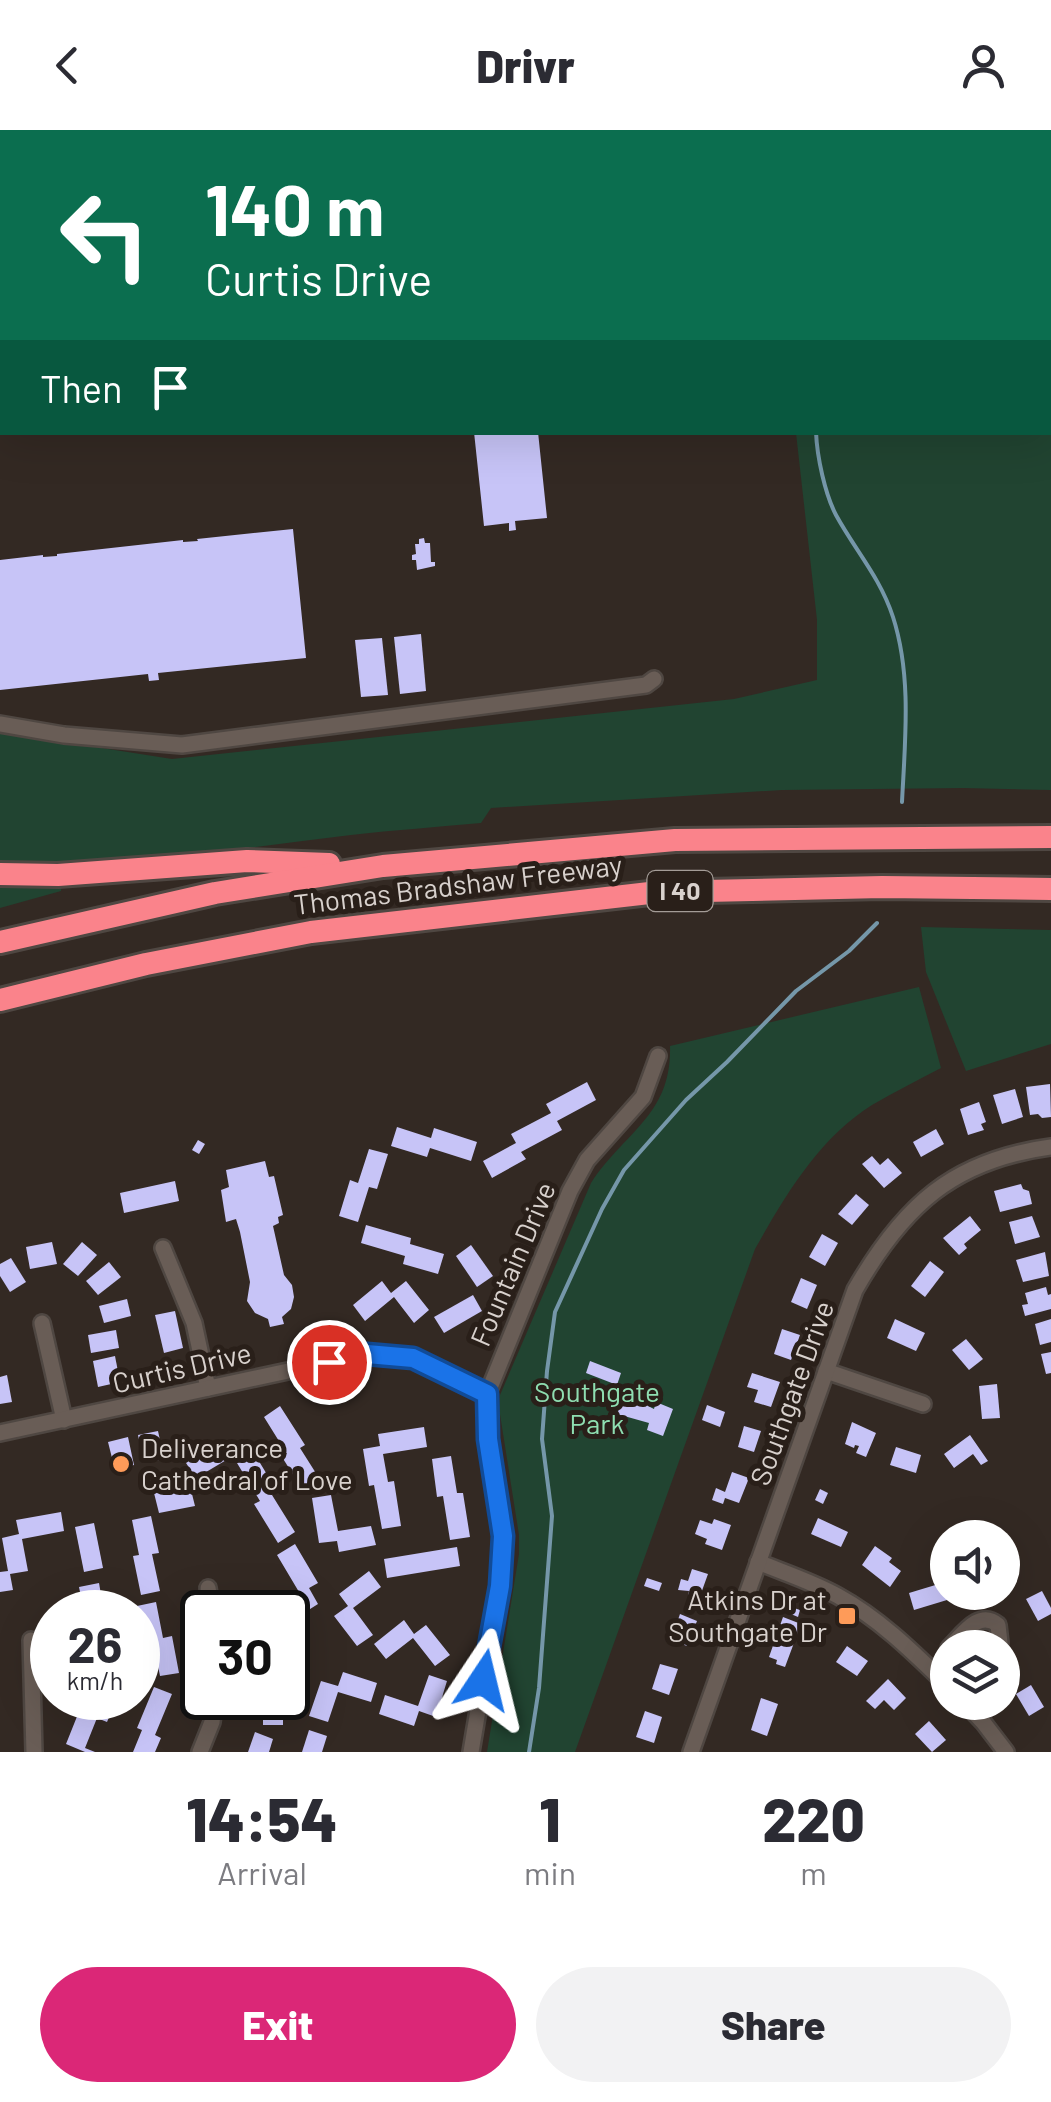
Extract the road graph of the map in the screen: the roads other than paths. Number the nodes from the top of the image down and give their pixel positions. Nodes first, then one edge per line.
1 (654, 679) dead end
2 (0, 724) edge
3 (1051, 837) edge
4 (383, 866) junction
5 (0, 874) edge
6 (1051, 889) edge
7 (0, 942) edge
8 (0, 1000) edge
9 (658, 1056) dead end
10 (1050, 1151) edge
11 (164, 1248) dead end
12 (42, 1322) dead end
13 (826, 1370) junction
14 (208, 1388) junction
15 (487, 1394) junction
16 (923, 1404) dead end
17 (64, 1420) junction
18 (0, 1433) edge
19 (758, 1562) junction
20 (967, 1630) edge
21 (998, 1630) edge
22 (929, 1668) edge
23 (33, 1720) edge
24 (212, 1720) edge
25 (982, 1720) edge
26 (34, 1752) edge
27 (200, 1752) edge
28 (471, 1752) edge
29 (690, 1752) edge
30 (1006, 1752) edge

1 - 2 street
3 - 4 highway, Thomas Bradshaw Freeway / I 40
4 - 5 highway
4 - 7 highway, Thomas Bradshaw Freeway / I 40
6 - 8 highway, Thomas Bradshaw Freeway / I 40
9 - 15 street, Fountain Drive
10 - 13 street, Southgate Drive
11 - 14 street
12 - 17 street
13 - 16 street
13 - 19 street, Southgate Drive
14 - 15 street, Curtis Drive
14 - 17 street, Curtis Drive
15 - 28 street, Fountain Drive
17 - 18 street, Curtis Drive
19 - 22 street
19 - 29 street, Southgate Drive
20 - 21 street
23 - 26 street
24 - 27 street
25 - 30 street

